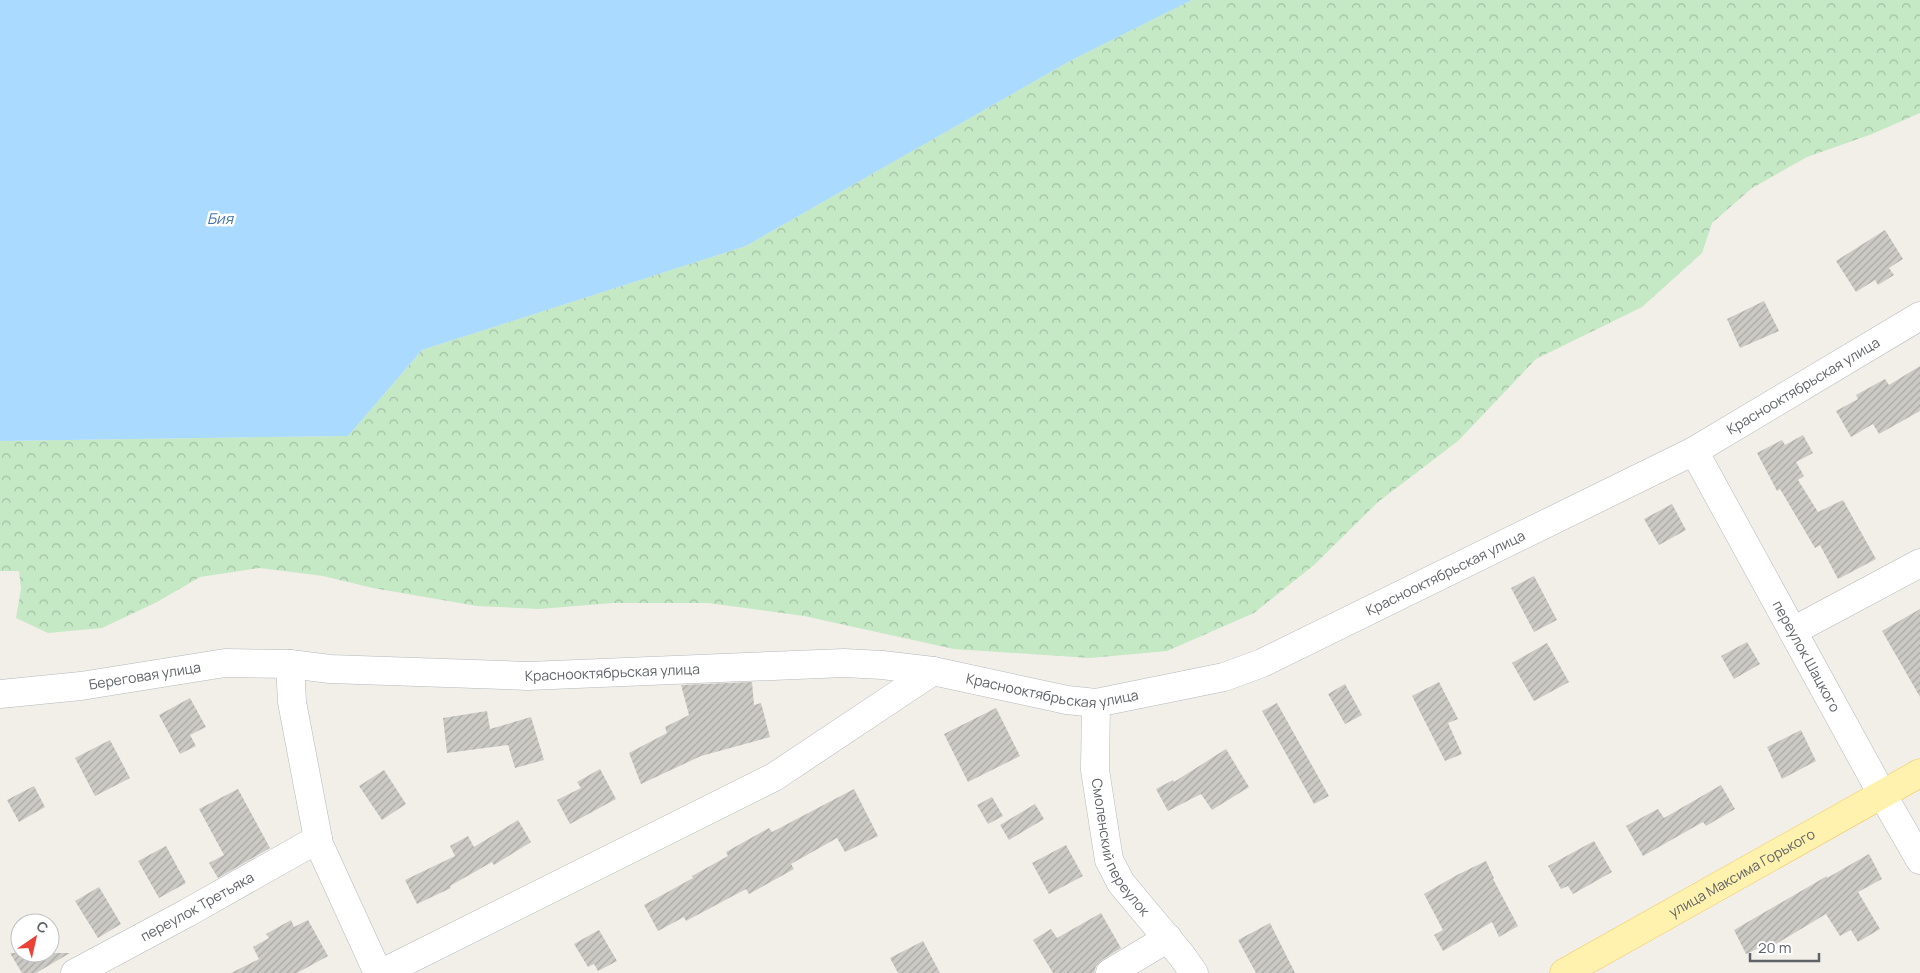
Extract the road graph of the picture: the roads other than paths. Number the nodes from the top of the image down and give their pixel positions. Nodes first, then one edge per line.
1 (1920, 316) edge
2 (1694, 451) junction
3 (1920, 563) edge
4 (1793, 631) junction
5 (290, 664) junction
6 (933, 671) junction
7 (0, 694) edge
8 (1096, 703) junction
9 (1920, 773) edge
10 (1882, 794) junction
11 (318, 839) junction
12 (1920, 860) edge
13 (1168, 938) junction
14 (76, 973) edge
15 (378, 973) edge
16 (382, 973) edge
17 (1110, 973) edge
18 (1194, 973) edge
19 (1564, 973) edge

1 - 2 street, Краснооктябрьская улица
2 - 4 street, переулок Шацкого
2 - 8 street, Краснооктябрьская улица
3 - 4 street
4 - 10 street, переулок Шацкого
5 - 6 street, Краснооктябрьская улица
5 - 7 street, Береговая улица
5 - 11 street
6 - 8 street, Краснооктябрьская улица
6 - 16 street
8 - 13 street, Смоленский переулок
9 - 10 main road, улица Максима Горького
10 - 12 street, переулок Шацкого
10 - 19 main road, улица Максима Горького
11 - 14 street, переулок Третьяка
11 - 15 street
13 - 17 street
13 - 18 street, Смоленский переулок

